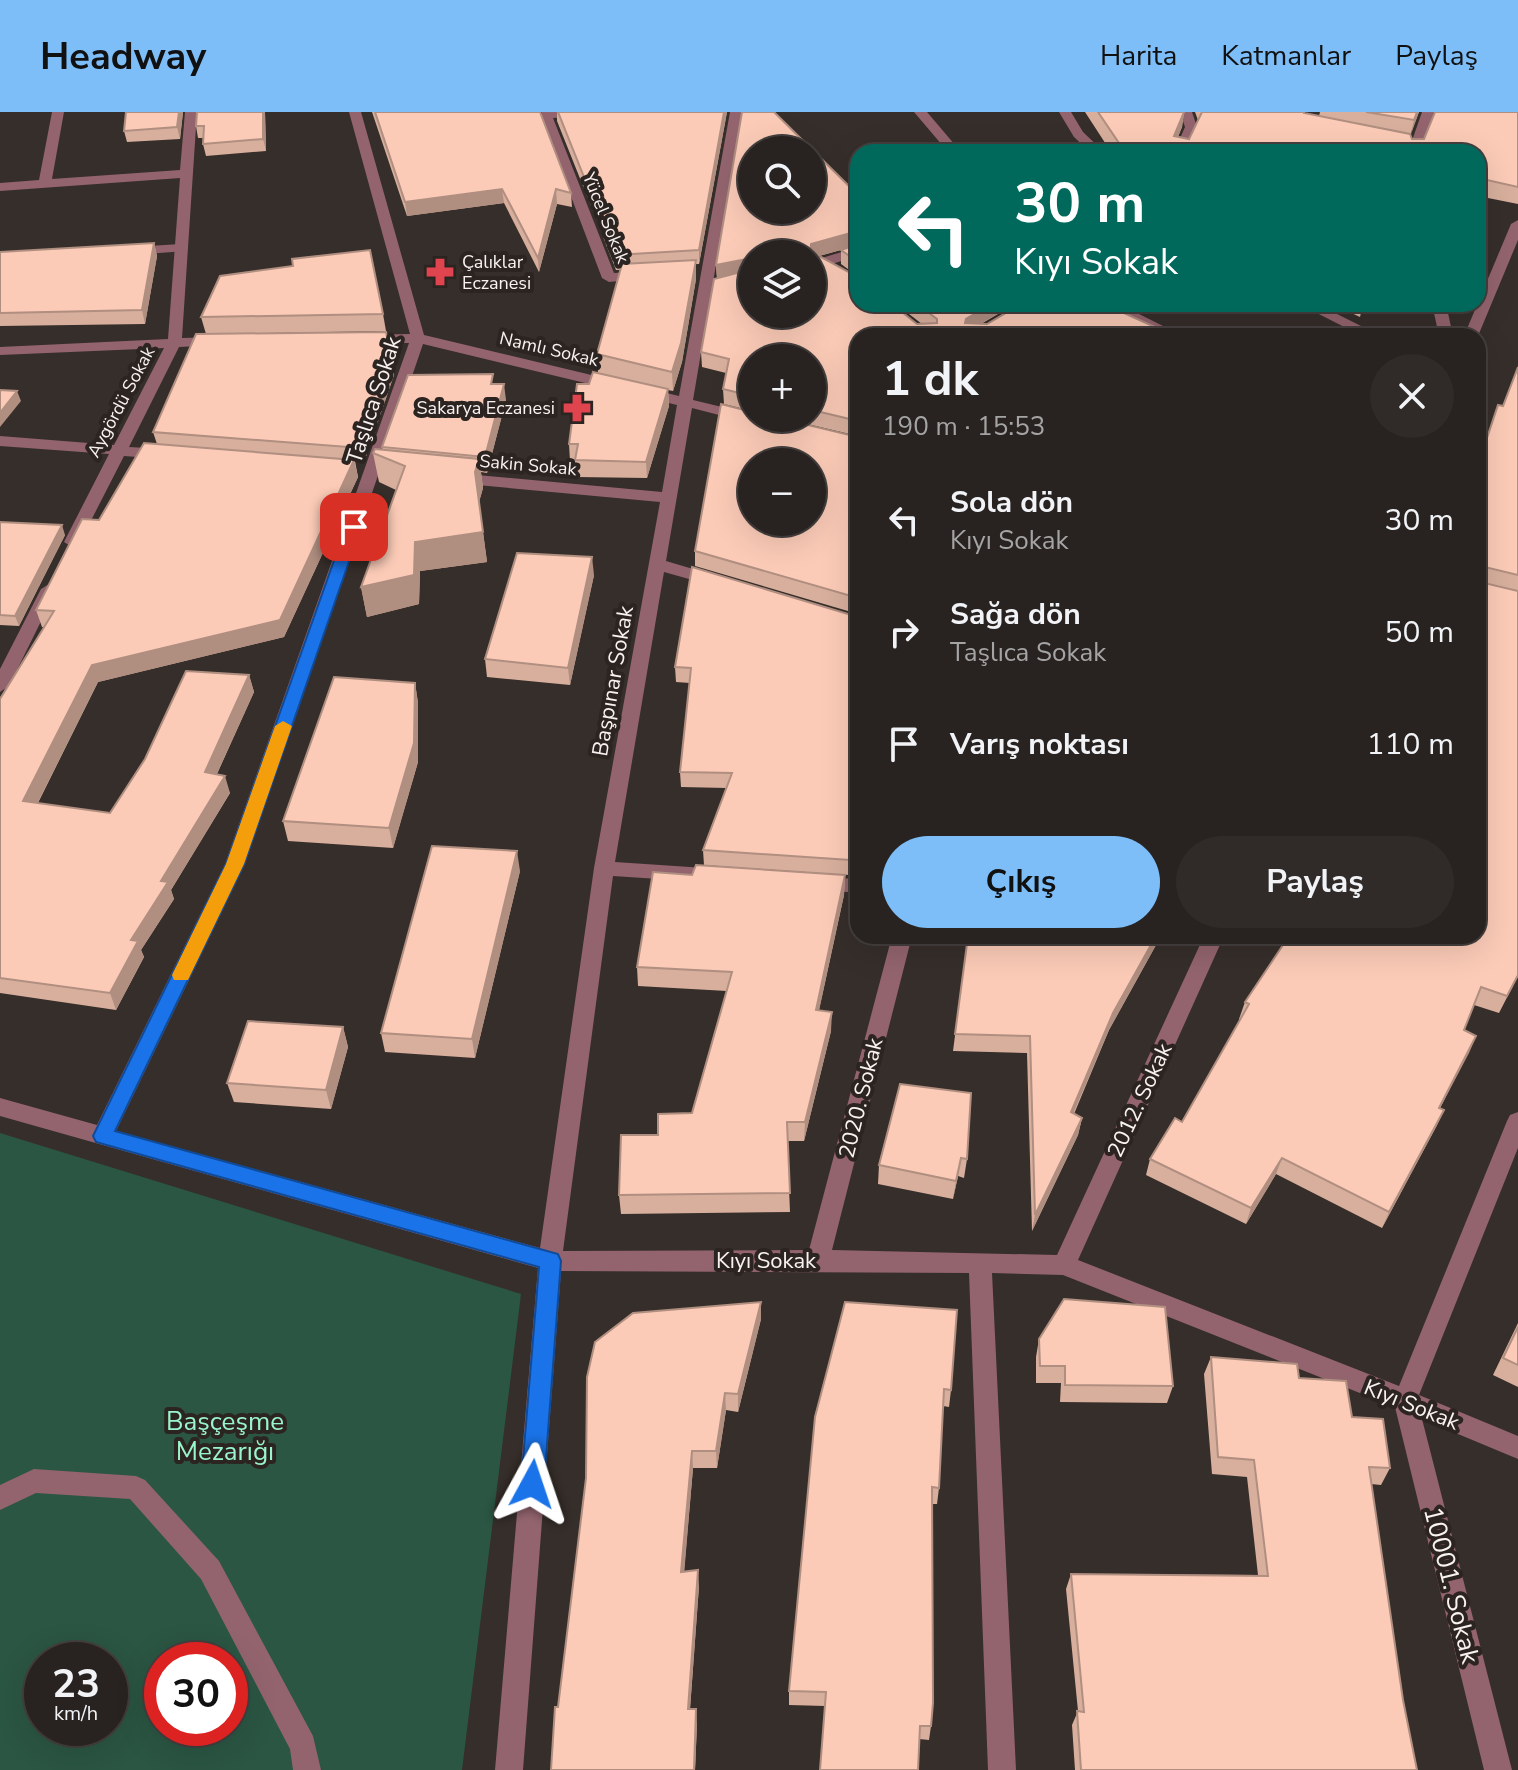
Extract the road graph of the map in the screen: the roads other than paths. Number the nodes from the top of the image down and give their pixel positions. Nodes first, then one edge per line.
1 (58, 112) edge
2 (191, 112) edge
3 (355, 112) edge
4 (584, 112) edge
5 (736, 112) edge
6 (920, 112) edge
7 (1065, 112) edge
8 (1186, 112) edge
9 (1428, 112) edge
10 (1400, 142) edge
11 (948, 144) edge
12 (1089, 144) edge
13 (1184, 144) edge
14 (1405, 144) edge
15 (1416, 144) edge
16 (185, 174) junction
17 (45, 181) junction
18 (0, 187) edge
19 (1518, 224) edge
20 (181, 248) junction
21 (121, 252) edge
22 (850, 255) edge
23 (826, 266) edge
24 (667, 274) edge
25 (1486, 300) edge
26 (1124, 312) edge
27 (1323, 312) edge
28 (1159, 328) edge
29 (1357, 328) edge
30 (418, 338) junction
31 (342, 339) edge
32 (175, 341) junction
33 (236, 341) edge
34 (0, 351) edge
35 (686, 402) junction
36 (738, 414) edge
37 (0, 441) edge
38 (118, 450) junction
39 (178, 455) edge
40 (436, 476) edge
41 (670, 498) junction
42 (657, 564) junction
43 (729, 585) edge
44 (0, 686) edge
45 (604, 868) junction
46 (747, 878) edge
47 (795, 882) edge
48 (850, 885) edge
49 (900, 944) edge
50 (1210, 944) edge
51 (0, 1107) edge
52 (1518, 1121) edge
53 (103, 1136) junction
54 (818, 1260) junction
55 (550, 1261) junction
56 (980, 1262) junction
57 (1064, 1265) junction
58 (1405, 1400) junction
59 (1518, 1448) edge
60 (0, 1498) edge
61 (307, 1770) edge
62 (509, 1770) edge
63 (1002, 1770) edge
64 (1498, 1770) edge

1 - 17 street
2 - 16 street, Aygördü Sokak
3 - 30 street, Taşlıca Sokak
4 - 24 street, Yücel Sokak
5 - 35 street, Başpınar Sokak
6 - 11 street
7 - 12 street
8 - 13 street
9 - 15 street
10 - 14 street
16 - 17 street
16 - 20 street, Aygördü Sokak
17 - 18 street
19 - 25 street
20 - 21 street
20 - 32 street, Aygördü Sokak
22 - 23 street
26 - 28 street
27 - 29 street
30 - 31 street, Namlı Sokak
30 - 35 street, Namlı Sokak
30 - 53 street, Taşlıca Sokak
32 - 33 street
32 - 34 street
32 - 38 street, Aygördü Sokak
35 - 36 street, Namlı Sokak
35 - 41 street, Başpınar Sokak
37 - 38 street
38 - 39 street
38 - 44 street, Aygördü Sokak
40 - 41 street, Sakin Sokak
41 - 42 street, Başpınar Sokak
42 - 43 street
42 - 45 street, Başpınar Sokak
45 - 46 street
45 - 55 street, Başpınar Sokak
47 - 48 street
49 - 54 street, 2020. Sokak
50 - 57 street, 2012. Sokak
51 - 53 street, Kıyı Sokak
52 - 58 street
53 - 55 street, Kıyı Sokak
54 - 55 street, Kıyı Sokak
54 - 56 street, Kıyı Sokak
55 - 62 street, Başpınar Sokak
56 - 57 street, Kıyı Sokak
56 - 63 street
57 - 58 street, Kıyı Sokak
58 - 59 street, Kıyı Sokak
58 - 64 street, 10001. Sokak
60 - 61 street

